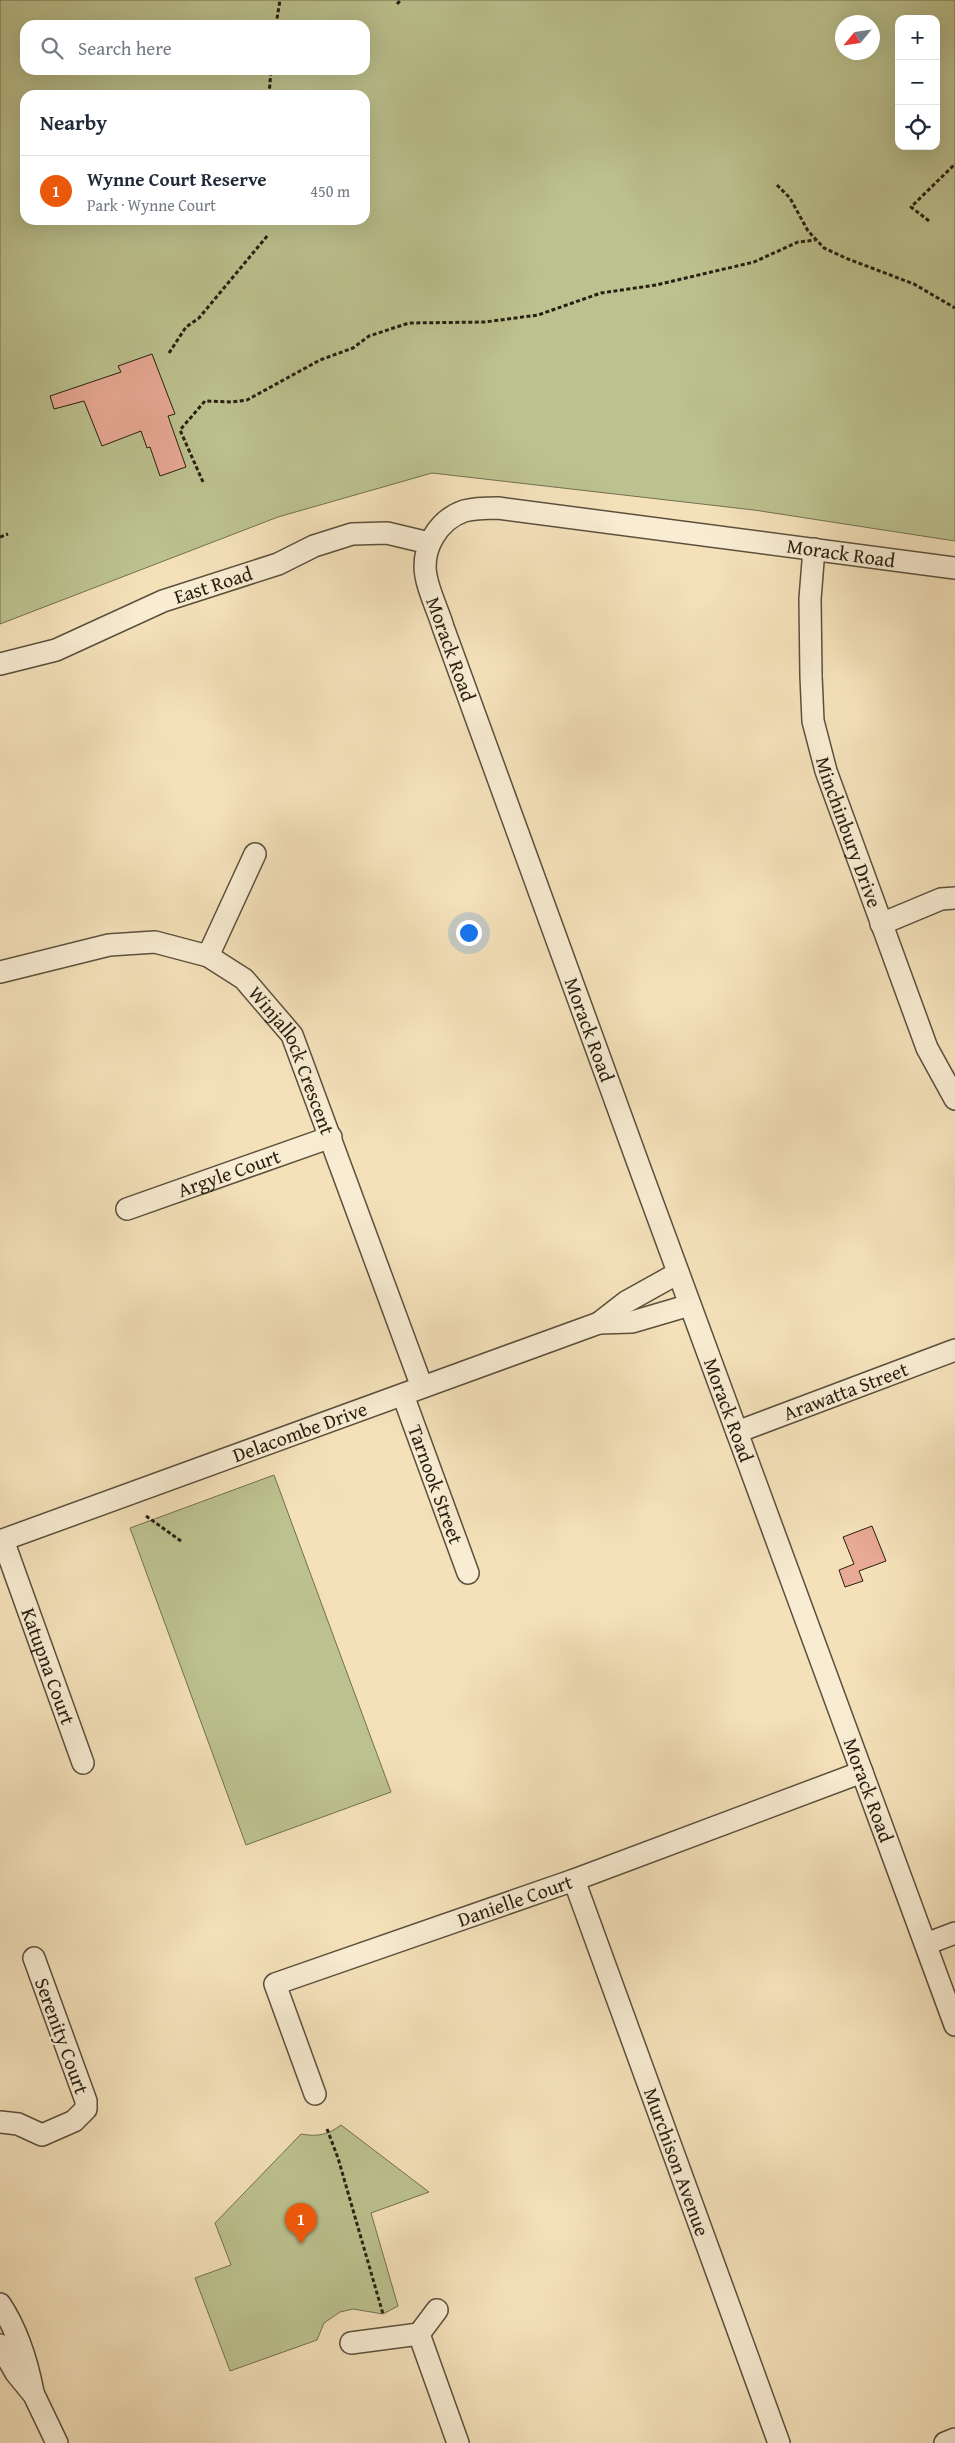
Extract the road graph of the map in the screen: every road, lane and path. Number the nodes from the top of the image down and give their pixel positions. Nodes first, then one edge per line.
1 (280, 0) edge
2 (401, 0) edge
3 (397, 4) dead end
4 (277, 20) edge
5 (271, 75) edge
6 (269, 90) edge
7 (955, 164) edge
8 (776, 185) dead end
9 (929, 221) dead end
10 (268, 235) dead end
11 (815, 240) junction
12 (955, 308) edge
13 (169, 352) dead end
14 (203, 482) dead end
15 (8, 534) dead end
16 (0, 537) edge
17 (429, 543) junction
18 (814, 549) junction
19 (955, 568) edge
20 (0, 664) edge
21 (255, 854) dead end
22 (955, 898) edge
23 (881, 924) junction
24 (208, 956) junction
25 (0, 972) edge
26 (955, 1099) edge
27 (331, 1137) junction
28 (127, 1209) dead end
29 (678, 1273) junction
30 (690, 1305) junction
31 (599, 1323) junction
32 (955, 1350) edge
33 (422, 1387) junction
34 (403, 1395) junction
35 (737, 1432) junction
36 (146, 1516) dead end
37 (1, 1540) edge
38 (182, 1541) dead end
39 (468, 1573) dead end
40 (84, 1763) dead end
41 (862, 1772) junction
42 (574, 1880) junction
43 (955, 1933) edge
44 (926, 1944) junction
45 (34, 1958) dead end
46 (955, 2025) edge
47 (315, 2094) dead end
48 (0, 2122) edge
49 (327, 2129) dead end
50 (0, 2304) edge
51 (437, 2310) dead end
52 (383, 2314) dead end
53 (418, 2334) junction
54 (351, 2343) dead end
55 (0, 2345) edge
56 (34, 2395) junction
57 (955, 2439) edge
58 (57, 2443) edge
59 (458, 2443) edge
60 (779, 2443) edge
61 (945, 2443) edge

1 - 4 path
2 - 3 path
5 - 6 path
7 - 9 path
8 - 11 path
10 - 13 path
11 - 12 path
11 - 14 path
15 - 16 path
17 - 18 street, Morack Road
17 - 20 street, East Road
17 - 29 street, Morack Road
18 - 19 street, Morack Road
18 - 23 street, Minchinbury Drive
21 - 24 street
22 - 23 street
23 - 26 street, Minchinbury Drive
24 - 25 street, Winjallock Crescent
24 - 27 street, Winjallock Crescent
27 - 28 street, Argyle Court
27 - 33 street, Winjallock Crescent
29 - 30 street, Morack Road
29 - 31 street, Delacombe Drive
30 - 31 street, Delacombe Drive
30 - 35 street, Morack Road
31 - 33 street, Delacombe Drive
32 - 35 street, Arawatta Street
33 - 34 street, Delacombe Drive
34 - 37 street, Delacombe Drive
34 - 39 street, Tarnook Street
35 - 41 street, Morack Road
36 - 38 path
37 - 40 street, Katupna Court
41 - 42 street, Danielle Court
41 - 44 street, Morack Road
42 - 47 street, Danielle Court
42 - 60 street, Murchison Avenue
43 - 44 street
44 - 46 street, Morack Road
45 - 48 street, Serenity Court
49 - 52 path
50 - 56 street
51 - 53 street
53 - 54 street
53 - 59 street
55 - 56 street
56 - 58 street
57 - 61 street

